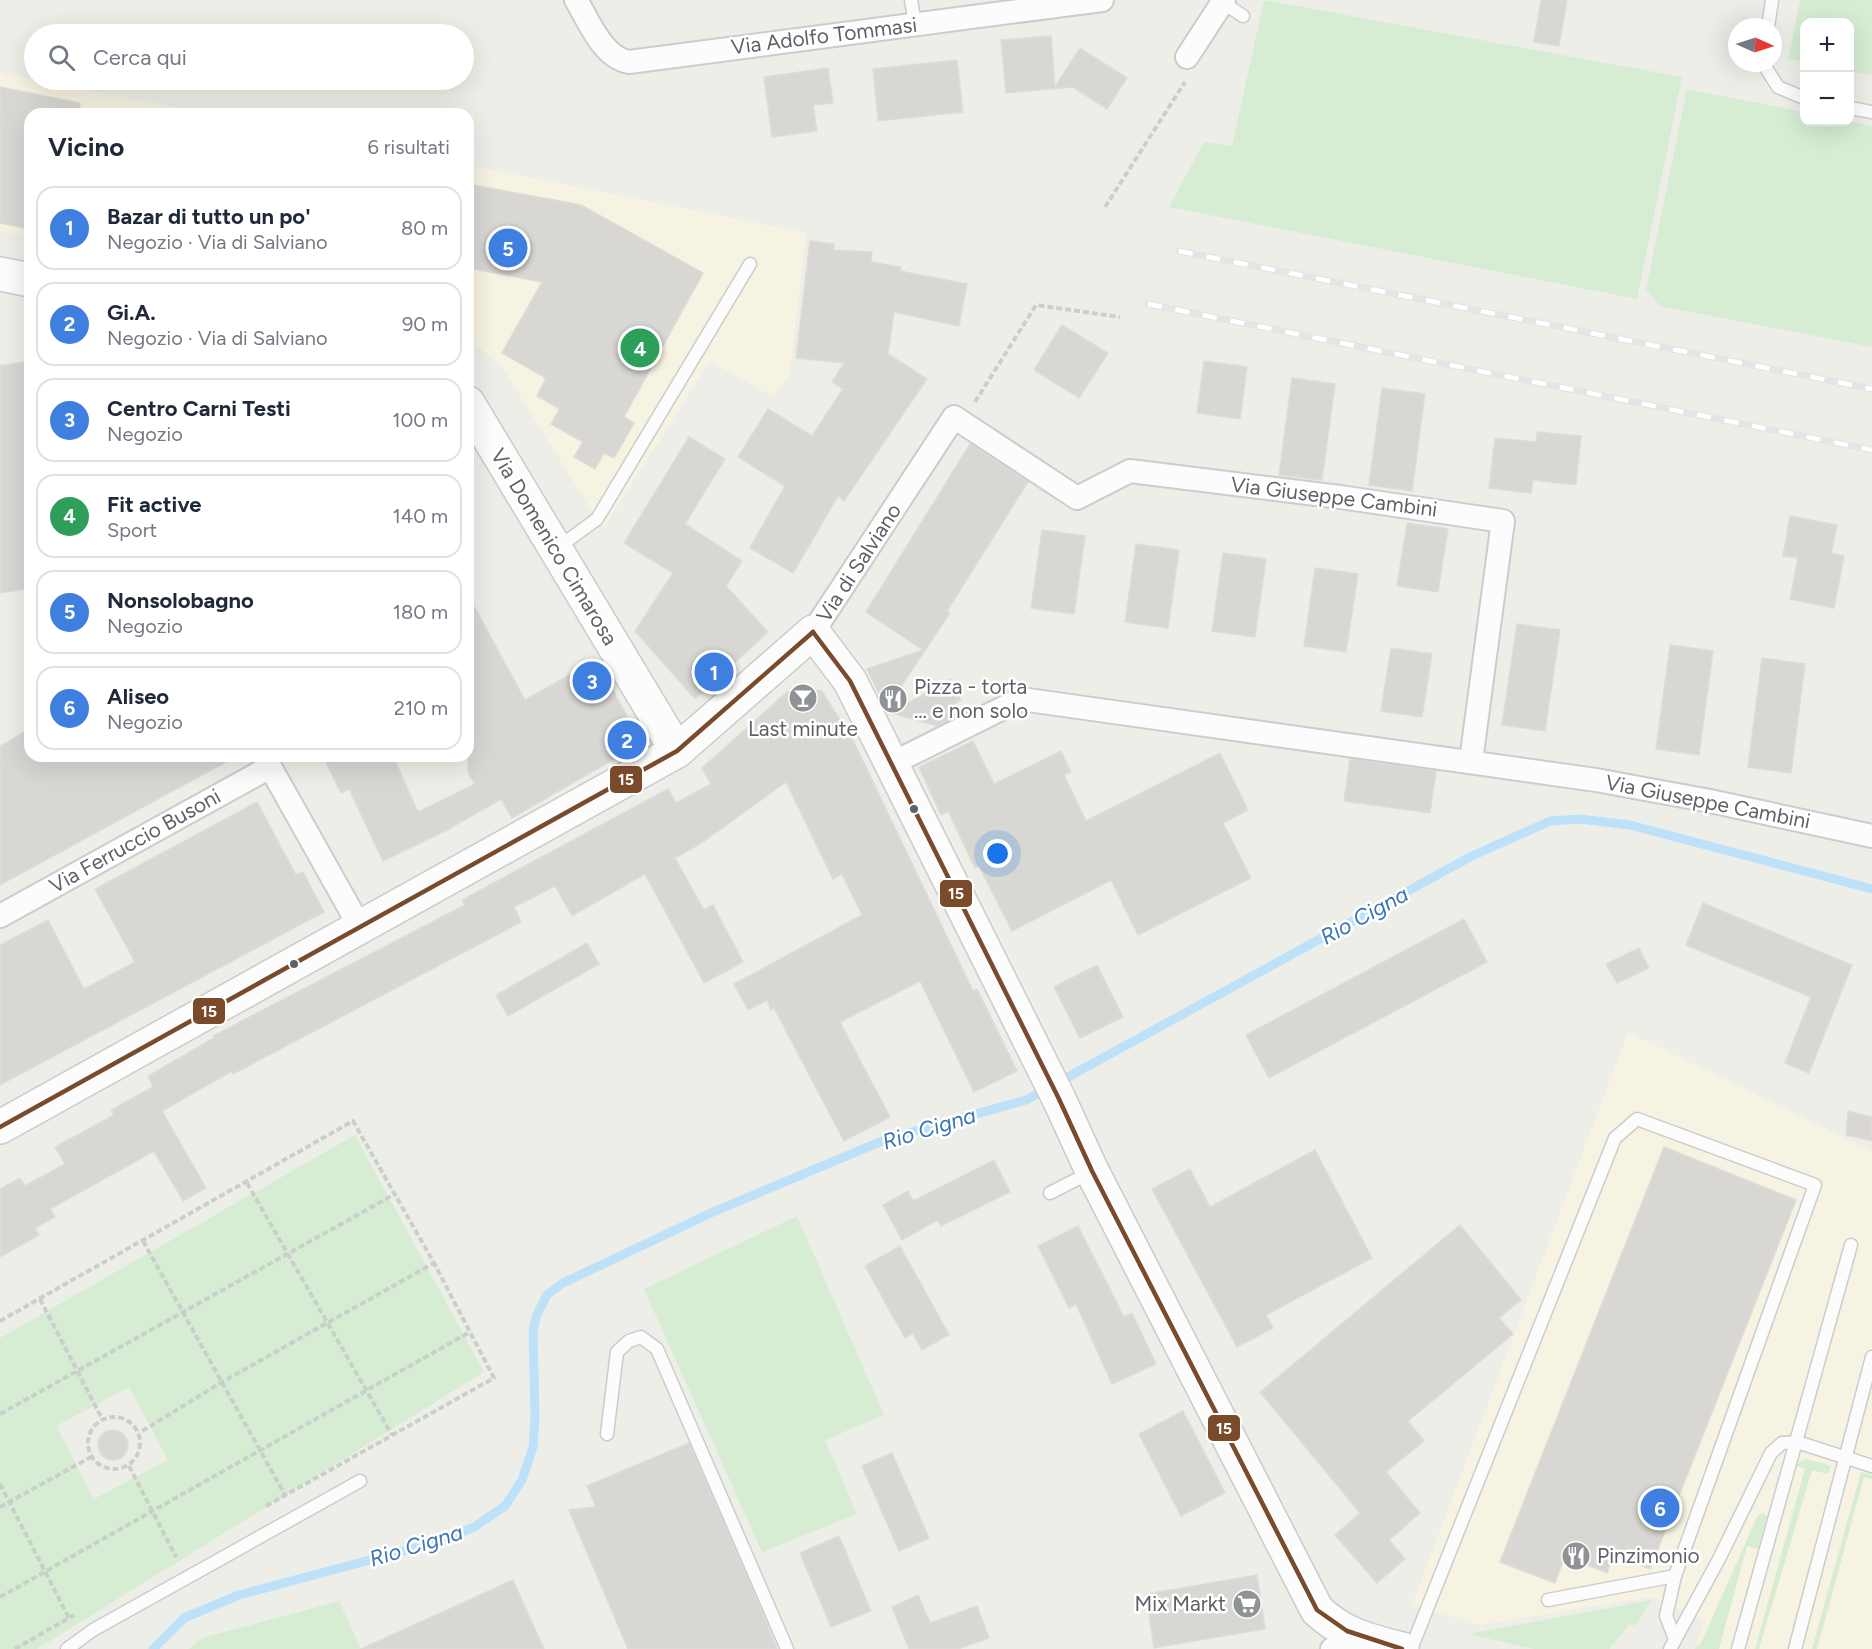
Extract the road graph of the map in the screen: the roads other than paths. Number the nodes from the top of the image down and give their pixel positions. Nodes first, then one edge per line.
1 (576, 0) edge
2 (911, 0) edge
3 (1102, 0) edge
4 (1772, 0) edge
5 (1223, 1) edge
6 (1024, 5) edge
7 (1243, 16) dead end
8 (1769, 18) edge
9 (915, 24) junction
10 (1187, 67) road end
11 (1769, 72) edge
12 (1800, 96) edge
13 (1854, 109) edge
14 (1872, 112) edge
15 (750, 264) dead end
16 (0, 274) edge
17 (24, 279) edge
18 (474, 414) edge
19 (954, 417) joint
20 (555, 550) junction
21 (813, 632) junction
22 (677, 751) junction
23 (1471, 761) junction
24 (265, 762) edge
25 (268, 762) edge
26 (891, 764) junction
27 (1872, 836) edge
28 (0, 916) edge
29 (360, 927) junction
30 (0, 1127) edge
31 (1092, 1171) junction
32 (1050, 1193) dead end
33 (1851, 1245) dead end
34 (1872, 1357) edge
35 (607, 1434) dead end
36 (1797, 1442) junction
37 (1844, 1458) junction
38 (1872, 1466) edge
39 (360, 1481) dead end
40 (1675, 1576) junction
41 (1548, 1600) dead end
42 (1672, 1644) edge
43 (1350, 1645) edge
44 (68, 1649) edge
45 (787, 1649) edge
46 (1402, 1649) edge
47 (1411, 1649) edge
48 (1738, 1649) edge
49 (1795, 1649) edge

1 - 9 street, Via Adolfo Tommasi
2 - 9 lane
3 - 6 street, Via Adolfo Tommasi
4 - 8 lane
5 - 7 lane
5 - 10 street
6 - 9 street, Via Adolfo Tommasi
11 - 12 lane
13 - 14 lane
15 - 20 lane
16 - 17 street
18 - 20 street, Via Domenico Cimarosa
19 - 21 street, Via di Salviano
19 - 23 street, Via Giuseppe Cambini
20 - 22 street, Via Domenico Cimarosa
21 - 22 street, Via di Salviano
21 - 26 street
22 - 29 street, Via di Salviano
23 - 26 street, Via Giuseppe Cambini
23 - 27 street, Via Giuseppe Cambini
24 - 28 street, Via Ferruccio Busoni
25 - 29 street
26 - 31 street
29 - 30 street, Via di Salviano
31 - 32 lane
31 - 43 street
33 - 36 lane
34 - 37 lane
35 - 45 lane
36 - 37 lane
36 - 42 lane
36 - 48 lane
37 - 38 lane
37 - 49 lane
39 - 44 lane
40 - 41 lane
40 - 42 lane
40 - 47 lane
43 - 46 street

